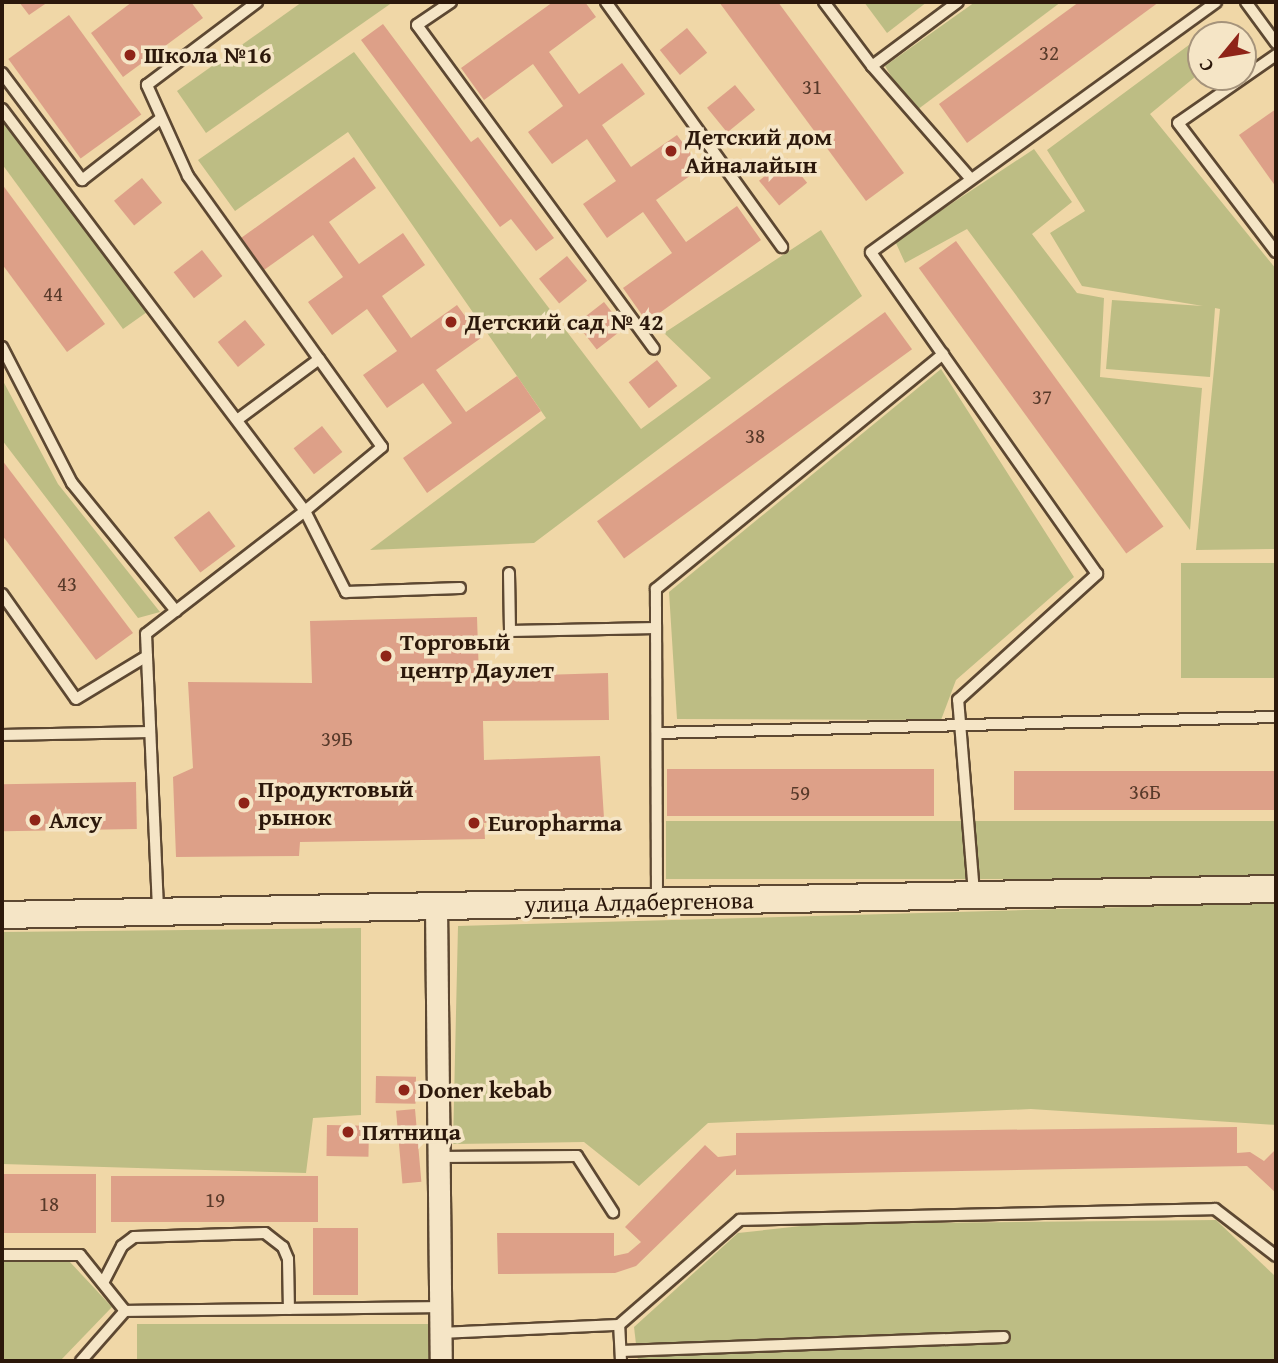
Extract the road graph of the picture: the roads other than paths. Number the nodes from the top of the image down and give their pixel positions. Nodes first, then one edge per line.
1 (257, 2) edge
2 (450, 2) edge
3 (606, 2) edge
4 (824, 2) edge
5 (958, 2) edge
6 (1216, 2) edge
7 (1246, 2) edge
8 (1276, 43) edge
9 (1276, 55) edge
10 (872, 66) junction
11 (2, 73) edge
12 (2, 109) edge
13 (160, 119) junction
14 (971, 180) junction
15 (782, 247) dead end
16 (1276, 252) edge
17 (2, 347) edge
18 (654, 349) dead end
19 (943, 354) junction
20 (319, 359) junction
21 (237, 421) junction
22 (304, 511) junction
23 (509, 573) dead end
24 (460, 588) dead end
25 (2, 594) edge
26 (176, 611) junction
27 (656, 628) junction
28 (146, 656) junction
29 (1276, 717) edge
30 (960, 726) junction
31 (150, 732) junction
32 (657, 733) junction
33 (2, 735) edge
34 (1276, 889) edge
35 (974, 895) junction
36 (657, 902) junction
37 (436, 906) junction
38 (158, 912) junction
39 (2, 915) edge
40 (438, 1157) junction
41 (613, 1212) dead end
42 (2, 1255) edge
43 (1276, 1256) edge
44 (103, 1283) junction
45 (440, 1307) junction
46 (289, 1309) junction
47 (125, 1311) junction
48 (619, 1325) junction
49 (440, 1333) junction
50 (1004, 1337) dead end
51 (621, 1356) edge
52 (81, 1361) edge
53 (441, 1361) edge

1 - 13 lane
2 - 18 lane
3 - 15 lane
4 - 10 lane
5 - 10 lane
6 - 14 lane
7 - 8 lane
9 - 16 lane
10 - 14 lane
11 - 13 lane
12 - 21 lane
13 - 20 lane
14 - 19 lane
17 - 26 lane
19 - 27 lane
19 - 30 lane
20 - 21 lane
20 - 22 lane
21 - 22 lane
22 - 24 lane
22 - 26 lane
23 - 27 lane
25 - 28 lane
26 - 28 lane
27 - 32 lane
28 - 31 lane
29 - 30 lane
30 - 32 lane
30 - 35 lane
31 - 33 lane
31 - 38 lane
32 - 36 lane
34 - 35 street, улица Алдабергенова
35 - 36 street, улица Алдабергенова
36 - 37 street, улица Алдабергенова
37 - 38 street, улица Алдабергенова
37 - 40 street
38 - 39 street, улица Алдабергенова
40 - 41 lane
40 - 45 street
42 - 44 lane
43 - 48 lane
44 - 46 lane
44 - 47 lane
45 - 46 lane
45 - 49 street
46 - 47 lane
47 - 52 lane
48 - 49 lane
48 - 51 lane
49 - 53 street
50 - 51 lane

